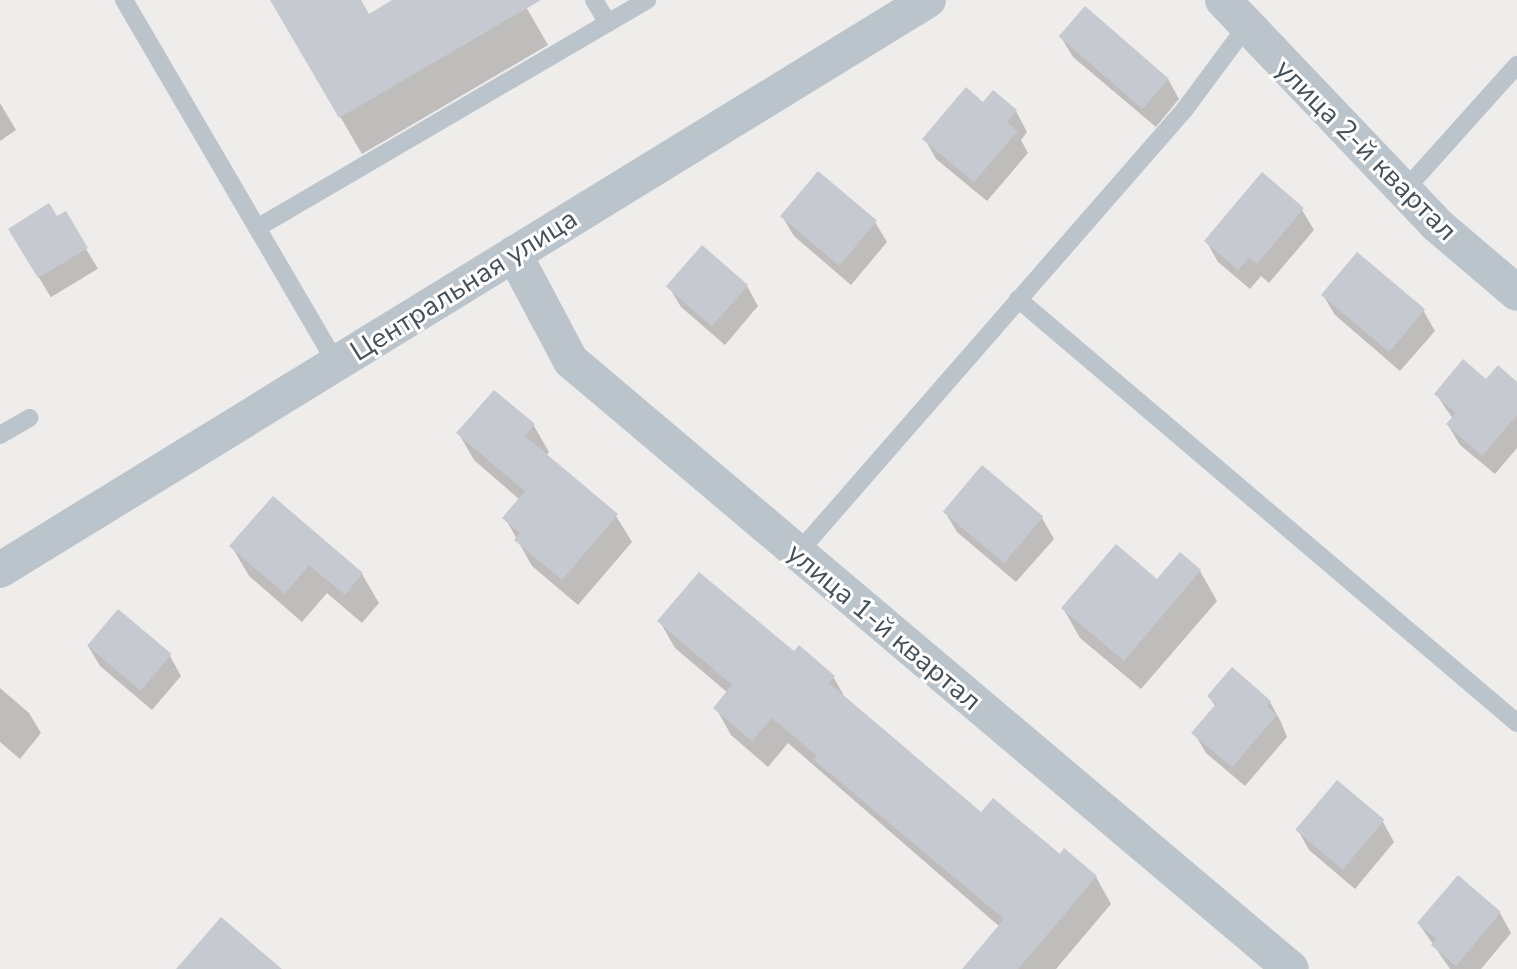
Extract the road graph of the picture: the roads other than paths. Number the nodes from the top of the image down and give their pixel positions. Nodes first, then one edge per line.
1 (124, 0) edge
2 (594, 0) edge
3 (647, 0) edge
4 (928, 0) edge
5 (1234, 14) edge
6 (608, 23) junction
7 (1517, 65) edge
8 (1403, 192) junction
9 (257, 228) junction
10 (514, 254) junction
11 (1517, 293) edge
12 (1018, 299) junction
13 (336, 363) junction
14 (30, 418) dead end
15 (0, 435) edge
16 (797, 554) junction
17 (0, 570) edge
18 (1517, 723) edge
19 (1291, 969) edge

1 - 9 lane
2 - 6 lane
3 - 6 lane
4 - 10 street, Центральная улица
5 - 8 street, улица 2-й квартал
5 - 12 lane
6 - 9 lane
7 - 8 lane
8 - 11 street, улица 2-й квартал
9 - 13 lane
10 - 13 street, Центральная улица
10 - 16 street, улица 1-й квартал
12 - 16 lane
12 - 18 lane
13 - 17 street, Центральная улица
14 - 15 lane
16 - 19 street, улица 1-й квартал

